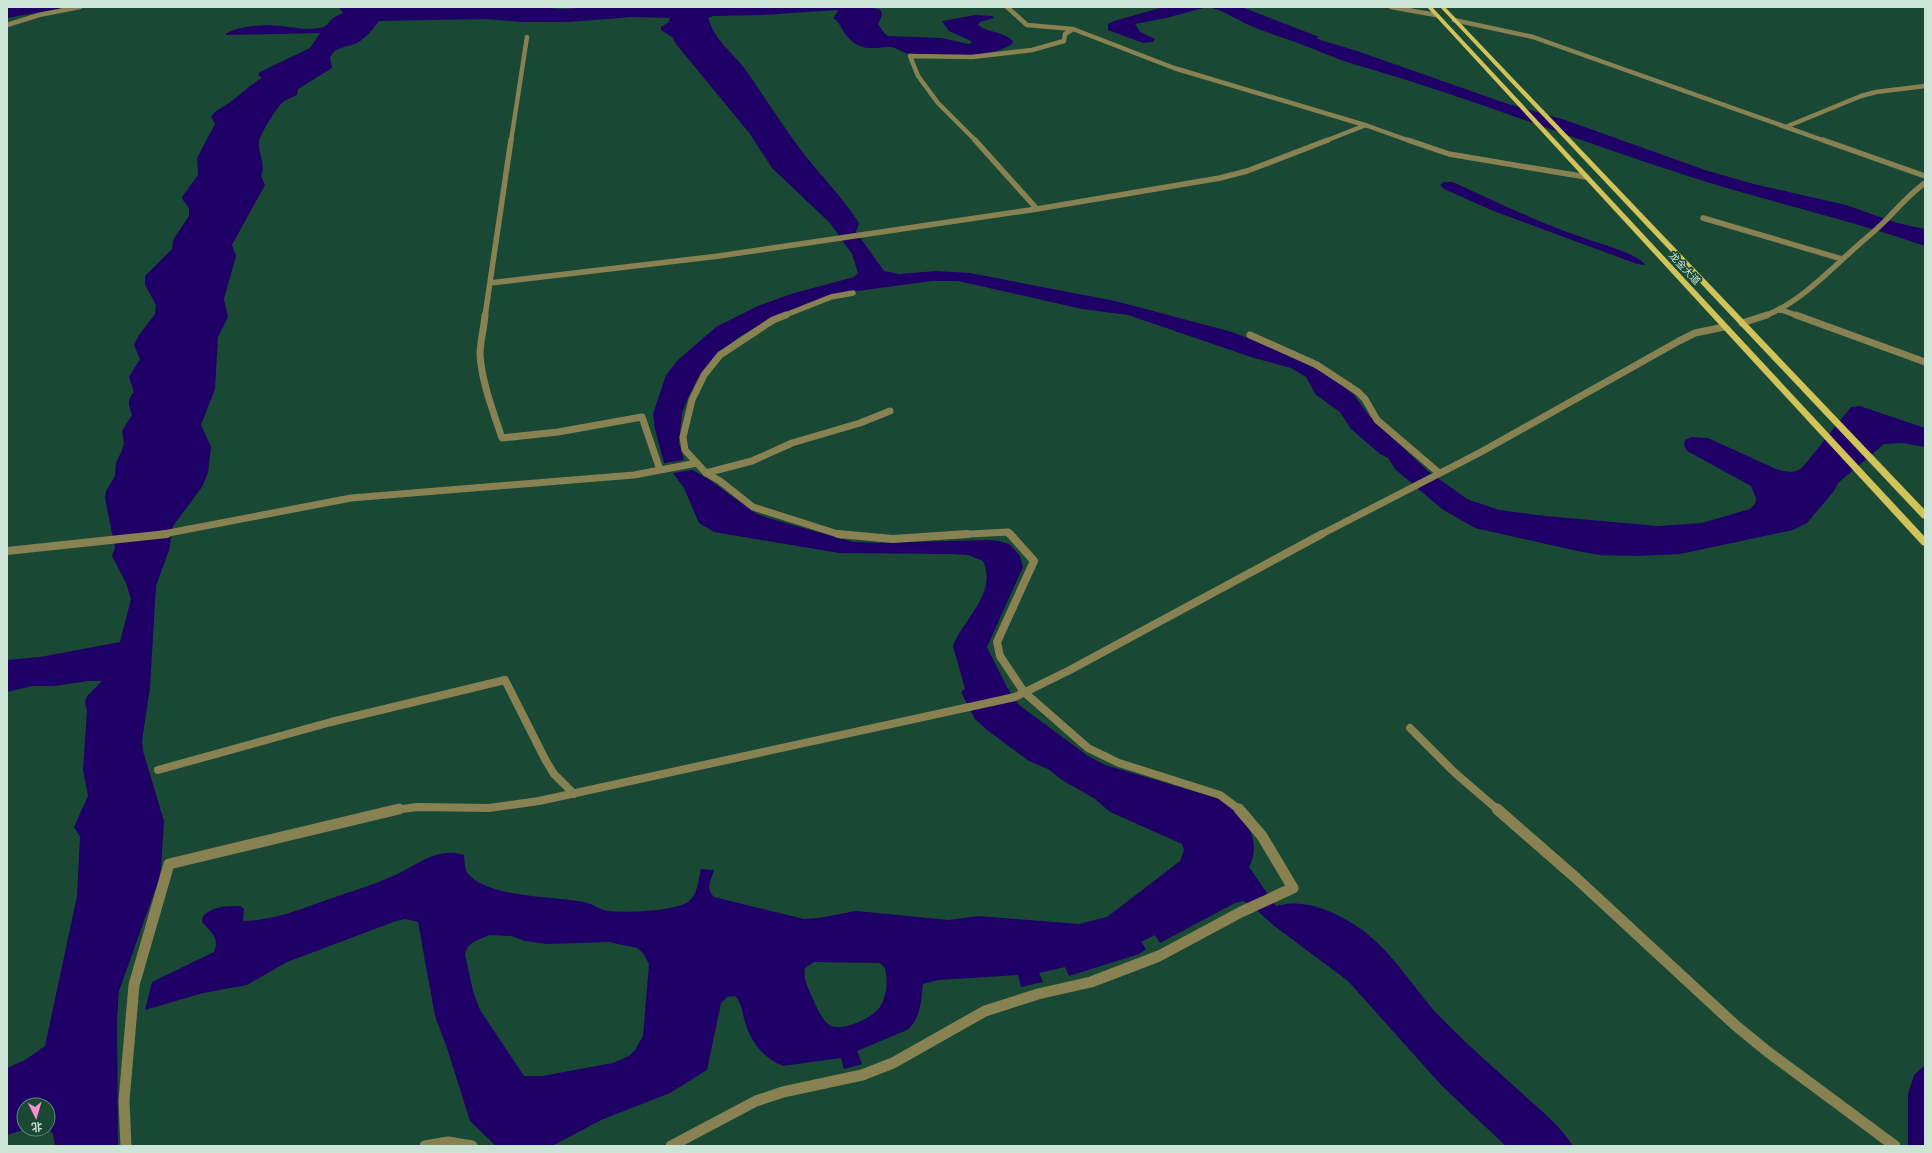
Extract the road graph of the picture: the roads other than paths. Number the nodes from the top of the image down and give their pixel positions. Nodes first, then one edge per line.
1 (80, 7) edge
2 (1007, 7) edge
3 (1391, 7) edge
4 (1429, 7) edge
5 (1442, 7) edge
6 (1436, 15) junction
7 (1454, 20) junction
8 (7, 25) edge
9 (1073, 29) junction
10 (527, 37) dead end
11 (1925, 86) edge
12 (1366, 125) junction
13 (1788, 126) junction
14 (1925, 176) edge
15 (1586, 177) junction
16 (1925, 183) edge
17 (1037, 209) junction
18 (1703, 218) dead end
19 (1842, 259) junction
20 (490, 283) junction
21 (853, 293) dead end
22 (1779, 309) junction
23 (1742, 323) junction
24 (1724, 326) junction
25 (1250, 335) dead end
26 (1925, 362) edge
27 (890, 411) dead end
28 (696, 463) junction
29 (660, 470) junction
30 (706, 473) junction
31 (1437, 474) junction
32 (1925, 516) edge
33 (1925, 543) edge
34 (7, 551) edge
35 (1024, 692) junction
36 (1410, 728) dead end
37 (158, 770) dead end
38 (574, 794) junction
39 (1894, 1145) edge
40 (126, 1146) edge
41 (425, 1146) edge
42 (472, 1146) edge
43 (671, 1146) edge

1 - 8 street
2 - 9 street
3 - 6 street
4 - 6 main road, 龙金大道
5 - 7 main road, 龙金大道
6 - 15 main road, 龙金大道
7 - 13 street
7 - 23 main road, 龙金大道
9 - 12 street
9 - 17 street
10 - 20 street
11 - 13 street
12 - 15 street
12 - 17 street
13 - 14 street
15 - 24 main road, 龙金大道
16 - 19 street
17 - 20 street
18 - 19 street
19 - 22 street
20 - 29 street
21 - 28 street
22 - 23 street
22 - 26 street
23 - 32 main road, 龙金大道
24 - 31 street
24 - 33 main road, 龙金大道
25 - 31 street
27 - 30 street
28 - 29 street
28 - 30 street
29 - 34 street
30 - 35 street
31 - 35 street
35 - 38 street
35 - 43 street
36 - 39 street
37 - 38 street
38 - 40 street
41 - 42 street

